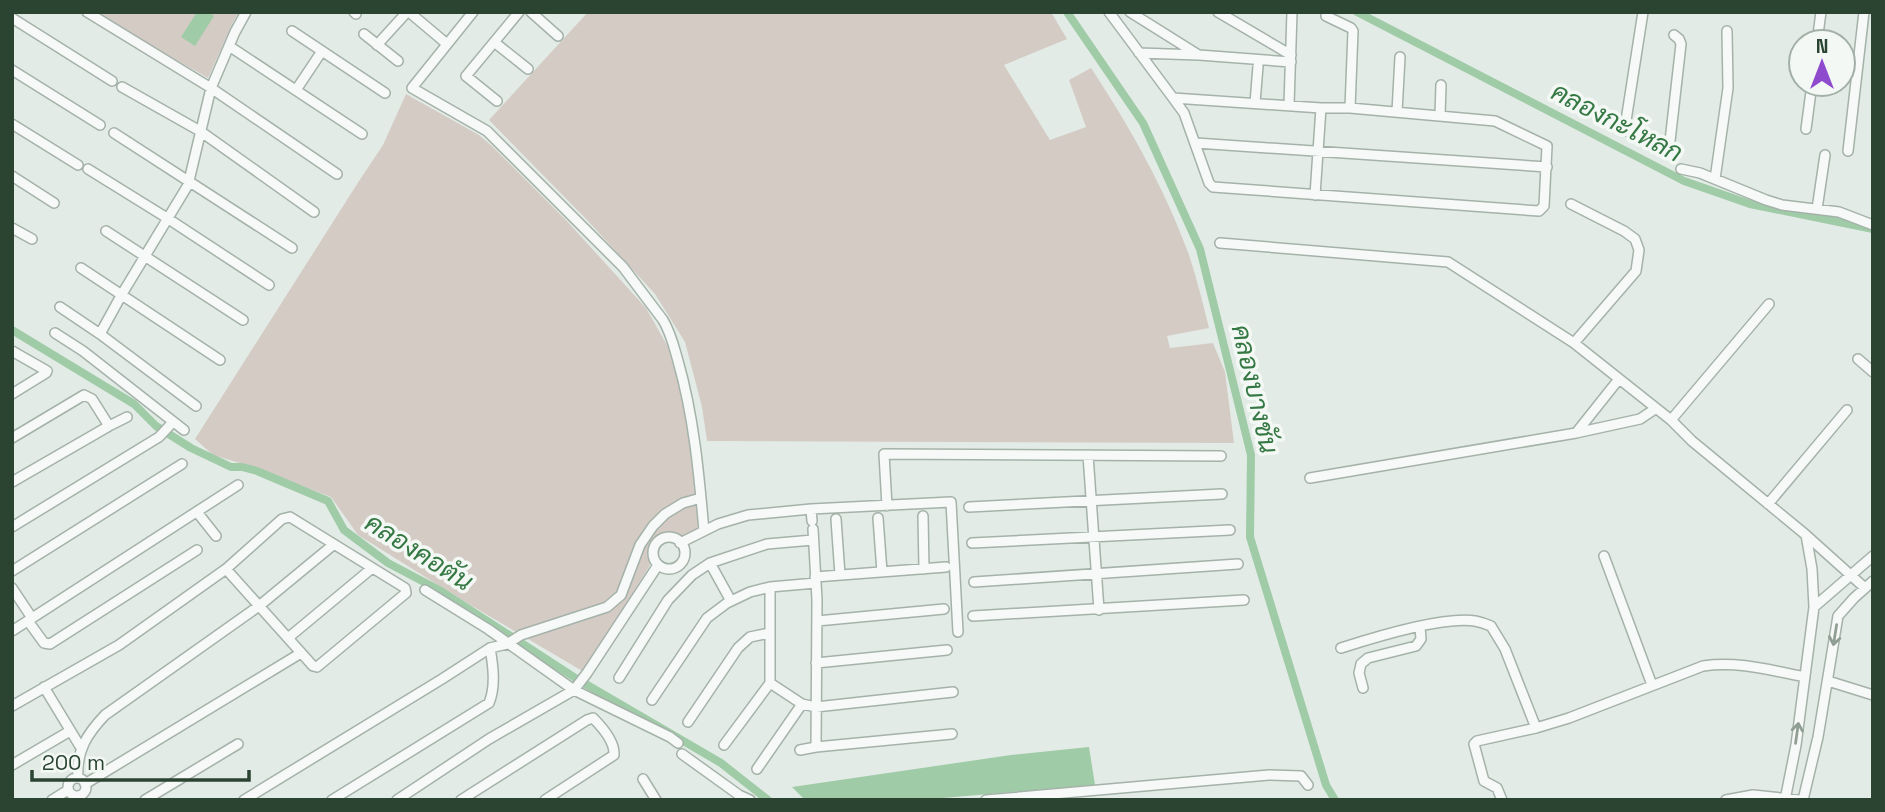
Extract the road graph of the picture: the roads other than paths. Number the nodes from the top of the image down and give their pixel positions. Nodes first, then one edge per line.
1 (87, 12) edge
2 (246, 12) edge
3 (408, 12) edge
4 (473, 12) edge
5 (519, 12) edge
6 (531, 12) edge
7 (1109, 12) edge
8 (1130, 12) edge
9 (1218, 12) edge
10 (1293, 12) edge
11 (1643, 12) edge
12 (1864, 12) edge
13 (1324, 13) edge
14 (12, 18) edge
15 (1727, 30) dead end
16 (292, 31) dead end
17 (364, 34) dead end
18 (1674, 35) dead end
19 (558, 36) dead end
20 (494, 42) junction
21 (447, 44) junction
22 (377, 45) junction
23 (229, 46) junction
24 (321, 51) junction
25 (1139, 53) junction
26 (1199, 55) junction
27 (1400, 57) dead end
28 (1291, 59) junction
29 (398, 61) dead end
30 (1258, 66) dead end
31 (527, 69) dead end
32 (12, 70) edge
33 (112, 81) dead end
34 (1441, 85) dead end
35 (122, 87) dead end
36 (211, 88) junction
37 (296, 90) junction
38 (385, 93) dead end
39 (1810, 98) edge
40 (1173, 99) junction
41 (497, 101) dead end
42 (1255, 103) junction
43 (1289, 105) junction
44 (1321, 108) junction
45 (1350, 108) junction
46 (1397, 112) junction
47 (1440, 115) junction
48 (12, 124) edge
49 (100, 125) dead end
50 (1806, 129) dead end
51 (200, 131) junction
52 (114, 133) dead end
53 (362, 134) dead end
54 (1196, 143) junction
55 (1848, 150) dead end
56 (1318, 151) junction
57 (1825, 155) dead end
58 (78, 165) dead end
59 (1547, 167) junction
60 (88, 169) dead end
61 (1681, 169) dead end
62 (337, 174) dead end
63 (12, 176) edge
64 (1715, 180) junction
65 (190, 181) junction
66 (1315, 195) junction
67 (54, 202) dead end
68 (1571, 204) dead end
69 (1817, 209) junction
70 (314, 212) dead end
71 (167, 218) junction
72 (1873, 225) edge
73 (13, 229) edge
74 (106, 231) dead end
75 (32, 239) dead end
76 (1220, 243) dead end
77 (292, 248) dead end
78 (145, 257) junction
79 (81, 268) dead end
80 (269, 285) dead end
81 (122, 295) junction
82 (1769, 304) dead end
83 (60, 307) dead end
84 (243, 320) dead end
85 (55, 333) dead end
86 (100, 334) junction
87 (1574, 343) junction
88 (12, 351) edge
89 (1858, 359) dead end
90 (220, 360) dead end
91 (1873, 372) edge
92 (1619, 379) junction
93 (12, 394) edge
94 (196, 406) dead end
95 (1656, 409) junction
96 (1847, 410) dead end
97 (127, 417) dead end
98 (1671, 420) junction
99 (109, 426) junction
100 (166, 429) junction
101 (184, 430) dead end
102 (1576, 433) junction
103 (12, 438) edge
104 (1088, 454) junction
105 (1222, 456) dead end
106 (182, 464) dead end
107 (1310, 478) dead end
108 (12, 482) edge
109 (238, 485) dead end
110 (1222, 494) dead end
111 (701, 498) junction
112 (1090, 501) junction
113 (1768, 504) junction
114 (887, 506) junction
115 (969, 507) dead end
116 (811, 509) junction
117 (197, 512) junction
118 (923, 516) dead end
119 (836, 519) dead end
120 (878, 519) dead end
121 (12, 527) edge
122 (1230, 530) dead end
123 (704, 531) junction
124 (1806, 535) junction
125 (216, 536) dead end
126 (1092, 537) junction
127 (813, 540) junction
128 (680, 543) junction
129 (972, 543) dead end
130 (333, 545) junction
131 (197, 550) dead end
132 (1604, 556) dead end
133 (1873, 556) edge
134 (710, 563) junction
135 (1238, 564) dead end
136 (658, 565) junction
137 (946, 567) dead end
138 (226, 569) junction
139 (371, 569) junction
140 (924, 569) junction
141 (12, 571) edge
142 (883, 572) junction
143 (1095, 573) junction
144 (840, 575) junction
145 (1852, 575) junction
146 (816, 580) junction
147 (1873, 581) edge
148 (974, 582) dead end
149 (770, 587) junction
150 (12, 588) edge
151 (1865, 588) junction
152 (425, 590) dead end
153 (1244, 600) dead end
154 (731, 601) junction
155 (259, 606) junction
156 (1814, 607) junction
157 (944, 609) dead end
158 (1098, 610) junction
159 (973, 617) dead end
160 (30, 620) junction
161 (817, 621) junction
162 (1420, 627) junction
163 (12, 631) edge
164 (958, 632) dead end
165 (769, 633) junction
166 (288, 638) junction
167 (509, 642) junction
168 (490, 648) junction
169 (1341, 648) dead end
170 (947, 650) dead end
171 (301, 653) junction
172 (816, 663) junction
173 (1805, 677) junction
174 (619, 678) dead end
175 (1828, 681) junction
176 (770, 683) junction
177 (1652, 685) junction
178 (44, 687) junction
179 (575, 687) junction
180 (1363, 688) dead end
181 (953, 692) dead end
182 (1873, 695) edge
183 (652, 701) dead end
184 (802, 704) junction
185 (12, 706) edge
186 (816, 707) junction
187 (688, 722) dead end
188 (1536, 728) junction
189 (70, 731) junction
190 (951, 734) dead end
191 (678, 743) dead end
192 (238, 744) dead end
193 (723, 745) dead end
194 (816, 747) junction
195 (81, 748) junction
196 (800, 750) dead end
197 (682, 754) dead end
198 (12, 765) edge
199 (757, 769) dead end
200 (643, 779) dead end
201 (82, 781) junction
202 (1308, 785) dead end
203 (68, 790) junction
204 (78, 798) edge
205 (1785, 798) edge
206 (747, 799) edge
207 (52, 800) edge
208 (145, 800) edge
209 (244, 800) edge
210 (332, 800) edge
211 (397, 800) edge
212 (461, 800) edge
213 (545, 800) edge
214 (656, 800) edge
215 (986, 800) edge
216 (1502, 800) edge
217 (1726, 800) edge
218 (1801, 800) edge

1 - 36 street
2 - 23 street
3 - 21 street
3 - 22 street
4 - 21 street
5 - 20 street
6 - 19 street
7 - 25 street
8 - 26 street
9 - 28 street
10 - 28 street
11 - 18 street
12 - 55 street
13 - 45 street
14 - 33 street
15 - 64 street
16 - 24 street
17 - 22 street
20 - 31 street
20 - 41 street
21 - 111 street
22 - 29 street
23 - 36 street
23 - 37 street
24 - 37 street
24 - 38 street
25 - 26 street
25 - 40 street
26 - 28 street
27 - 46 street
28 - 43 street
30 - 42 street
32 - 49 street
34 - 47 street
35 - 51 street
36 - 51 street
36 - 62 street
37 - 53 street
39 - 50 street
40 - 42 street
40 - 54 street
42 - 43 street
43 - 44 street
44 - 45 street
44 - 56 street
45 - 46 street
46 - 47 street
47 - 59 street
48 - 58 street
51 - 65 street
51 - 70 street
52 - 65 street
54 - 56 street
54 - 66 street
56 - 59 street
56 - 66 street
57 - 69 street
59 - 66 street
60 - 71 street
61 - 64 street
63 - 67 street
64 - 69 street
65 - 71 street
65 - 77 street
68 - 87 street
69 - 72 street
71 - 78 street
71 - 80 street
73 - 75 street
74 - 78 street
76 - 87 street
78 - 81 street
78 - 84 street
79 - 81 street
81 - 86 street
81 - 90 street
82 - 98 street
83 - 86 street
85 - 100 street
86 - 94 street
87 - 92 street
88 - 93 street
89 - 91 street
92 - 95 street
92 - 102 street
95 - 98 street
95 - 102 street
96 - 113 street
97 - 99 street
98 - 113 street
99 - 103 street
99 - 108 street
100 - 101 street
100 - 121 street
102 - 107 street
104 - 105 street
104 - 112 street
104 - 114 street
106 - 141 street
109 - 117 street
110 - 112 street
111 - 123 street
111 - 167 street
112 - 115 street
112 - 126 street
113 - 124 street
114 - 116 street
114 - 164 street
116 - 123 street
116 - 127 street
117 - 125 street
117 - 160 street
118 - 140 street
119 - 144 street
120 - 142 street
122 - 126 street
123 - 128 street
124 - 145 street
124 - 156 street
126 - 129 street
126 - 143 street
127 - 134 street
127 - 146 street
128 - 136 street
128 - 136 street
130 - 138 street
130 - 139 street
130 - 155 street
131 - 160 street
132 - 177 street
133 - 145 street
134 - 154 street
134 - 174 street
135 - 143 street
136 - 179 street
137 - 140 street
138 - 155 street
138 - 178 street
139 - 166 street
139 - 171 street
140 - 142 street
142 - 144 street
143 - 148 street
143 - 158 street
144 - 146 street
145 - 151 street
145 - 156 street
146 - 149 street
146 - 161 street
147 - 151 street
149 - 154 street
149 - 165 street
150 - 160 street
151 -> 175 street
152 - 167 street
153 - 158 street
154 - 183 street
155 - 166 street
155 - 195 street
156 - 173 street
157 - 161 street
158 - 159 street
160 - 163 street
161 - 172 street
162 - 169 street
162 - 180 street
162 - 188 street
165 - 176 street
165 - 187 street
166 - 171 street
167 - 168 street
167 - 179 street
168 - 209 street
168 - 210 street
170 - 172 street
171 - 201 street
172 - 186 street
173 - 177 street
205 -> 173 street
175 - 182 street
175 - 218 street
176 - 184 street
176 - 193 street
177 - 188 street
178 - 185 street
178 - 189 street
179 - 191 street
179 - 211 street
181 - 186 street
184 - 186 street
184 - 199 street
186 - 194 street
188 - 216 street
189 - 195 street
189 - 198 street
190 - 194 street
192 - 208 street
194 - 196 street
195 - 201 street
197 - 206 street
200 - 214 street
201 - 203 street
201 - 204 street
202 - 215 street
203 - 204 street
203 - 207 street
205 - 217 street
205 - 218 street
212 - 213 street

